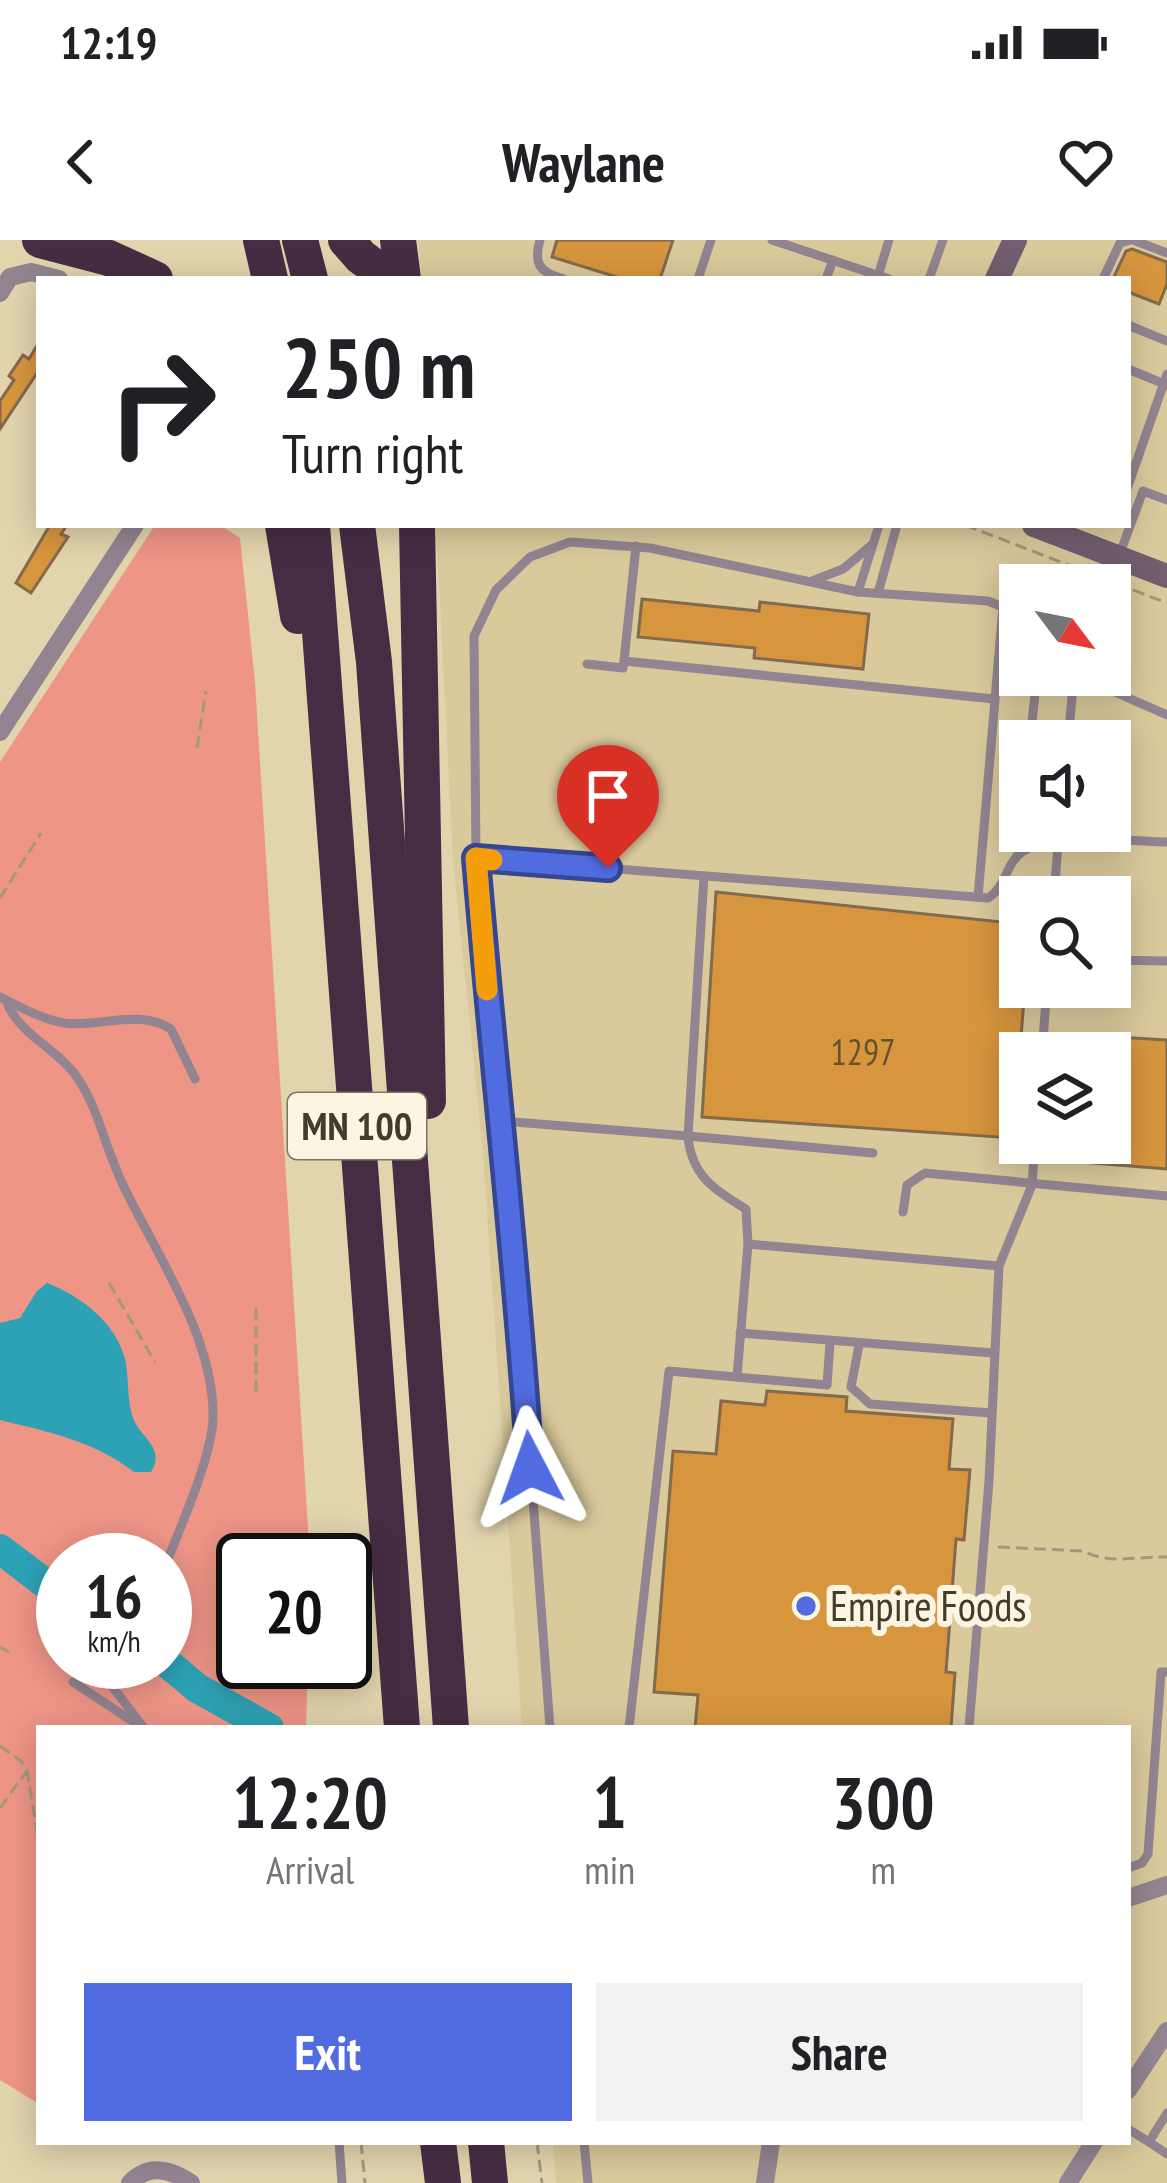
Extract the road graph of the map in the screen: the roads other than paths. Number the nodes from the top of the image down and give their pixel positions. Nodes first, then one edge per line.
1 (261, 240) edge
2 (300, 240) edge
3 (346, 240) edge
4 (398, 240) edge
5 (540, 240) edge
6 (710, 240) edge
7 (772, 240) edge
8 (824, 240) edge
9 (889, 240) edge
10 (943, 240) edge
11 (1015, 240) edge
12 (1132, 240) edge
13 (1167, 253) edge
14 (36, 256) edge
15 (819, 256) junction
16 (832, 260) junction
17 (149, 276) edge
18 (269, 276) edge
19 (309, 276) edge
20 (387, 276) edge
21 (403, 276) edge
22 (554, 276) edge
23 (699, 276) edge
24 (827, 276) edge
25 (881, 276) edge
26 (884, 276) edge
27 (930, 276) edge
28 (998, 276) edge
29 (1104, 276) edge
30 (0, 293) edge
31 (1131, 326) edge
32 (1167, 341) edge
33 (1131, 370) edge
34 (1166, 381) edge
35 (1131, 478) edge
36 (1131, 487) edge
37 (1143, 491) junction
38 (1167, 500) edge
39 (1131, 524) edge
40 (133, 528) edge
41 (284, 528) edge
42 (312, 528) edge
43 (357, 528) edge
44 (878, 528) edge
45 (896, 528) edge
46 (1042, 528) edge
47 (1129, 528) edge
48 (419, 536) edge
49 (873, 544) junction
50 (636, 546) junction
51 (1119, 556) junction
52 (1167, 576) edge
53 (810, 582) junction
54 (858, 592) junction
55 (878, 593) junction
56 (999, 605) edge
57 (999, 648) edge
58 (624, 662) junction
59 (587, 664) dead end
60 (1123, 696) edge
61 (994, 699) junction
62 (1167, 715) edge
63 (0, 732) edge
64 (1131, 840) edge
65 (1167, 842) edge
66 (337, 848) junction
67 (1022, 852) edge
68 (1018, 854) joint
69 (476, 858) junction
70 (704, 876) junction
71 (978, 897) junction
72 (1131, 960) edge
73 (1167, 961) edge
74 (3, 999) edge
75 (195, 1079) dead end
76 (502, 1121) junction
77 (688, 1136) junction
78 (873, 1153) dead end
79 (1034, 1164) edge
80 (1032, 1185) junction
81 (1167, 1196) edge
82 (903, 1212) dead end
83 (748, 1244) junction
84 (999, 1266) junction
85 (740, 1334) junction
86 (830, 1343) junction
87 (859, 1345) junction
88 (993, 1352) junction
89 (736, 1377) junction
90 (991, 1413) junction
91 (435, 1519) junction
92 (177, 1533) edge
93 (1167, 1672) edge
94 (84, 1689) edge
95 (114, 1689) edge
96 (139, 1725) edge
97 (142, 1725) edge
98 (402, 1725) edge
99 (452, 1725) edge
100 (550, 1725) edge
101 (628, 1725) edge
102 (969, 1725) edge
103 (1131, 1867) edge
104 (1167, 1885) edge
105 (1131, 1897) edge
106 (1167, 2031) edge
107 (1131, 2085) edge
108 (1167, 2113) edge
109 (1131, 2131) edge
110 (1149, 2142) junction
111 (340, 2145) edge
112 (438, 2145) edge
113 (486, 2145) edge
114 (584, 2145) edge
115 (771, 2145) edge
116 (1092, 2145) edge
117 (1167, 2154) edge
118 (130, 2183) edge
119 (191, 2183) edge
120 (343, 2183) edge
121 (443, 2183) edge
122 (490, 2183) edge
123 (588, 2183) edge
124 (765, 2183) edge
125 (1068, 2183) edge

1 - 18 highway
2 - 19 highway
3 - 20 highway
4 - 21 highway
5 - 22 lane
6 - 23 lane
7 - 15 lane
8 - 15 lane
9 - 26 lane
10 - 27 lane
11 - 28 street
12 - 13 lane
12 - 29 lane
14 - 17 highway
14 - 30 street
15 - 16 lane
16 - 24 lane
16 - 25 lane
31 - 32 lane
33 - 34 lane
34 - 35 lane
36 - 37 lane
37 - 38 lane
37 - 39 lane
40 - 63 street
41 - 66 highway
42 - 66 highway, MN 100
43 - 91 highway, MN 100
44 - 49 lane
45 - 55 lane
46 - 51 street
47 - 51 lane
48 - 91 highway
49 - 53 lane
49 - 54 lane
50 - 53 lane
50 - 58 lane
50 - 69 lane
51 - 52 street
53 - 54 lane
54 - 55 lane
55 - 56 lane
57 - 61 lane
58 - 59 lane
58 - 61 lane
60 - 62 lane
61 - 71 lane
64 - 65 lane
66 - 98 highway, MN 100
67 - 68 lane
68 - 71 lane
69 - 70 lane
69 - 76 lane
70 - 71 lane
70 - 77 lane
72 - 73 lane
74 - 75 lane
74 - 92 lane
76 - 77 lane
76 - 100 lane
77 - 78 lane
77 - 83 lane
79 - 80 lane
80 - 81 lane
80 - 82 lane
80 - 84 lane
83 - 84 lane
83 - 85 lane
84 - 88 lane
85 - 86 lane
85 - 89 lane
86 - 87 lane
86 - 89 lane
87 - 88 lane
87 - 90 lane
88 - 90 lane
89 - 101 lane
90 - 102 lane
91 - 99 highway, MN 100
93 - 103 lane
94 - 96 lane
95 - 97 lane
104 - 105 street
106 - 107 street
108 - 110 lane
109 - 110 lane
110 - 117 lane
111 - 120 lane
112 - 121 highway
113 - 122 highway
114 - 123 lane
115 - 124 street
116 - 125 street
118 - 119 street

